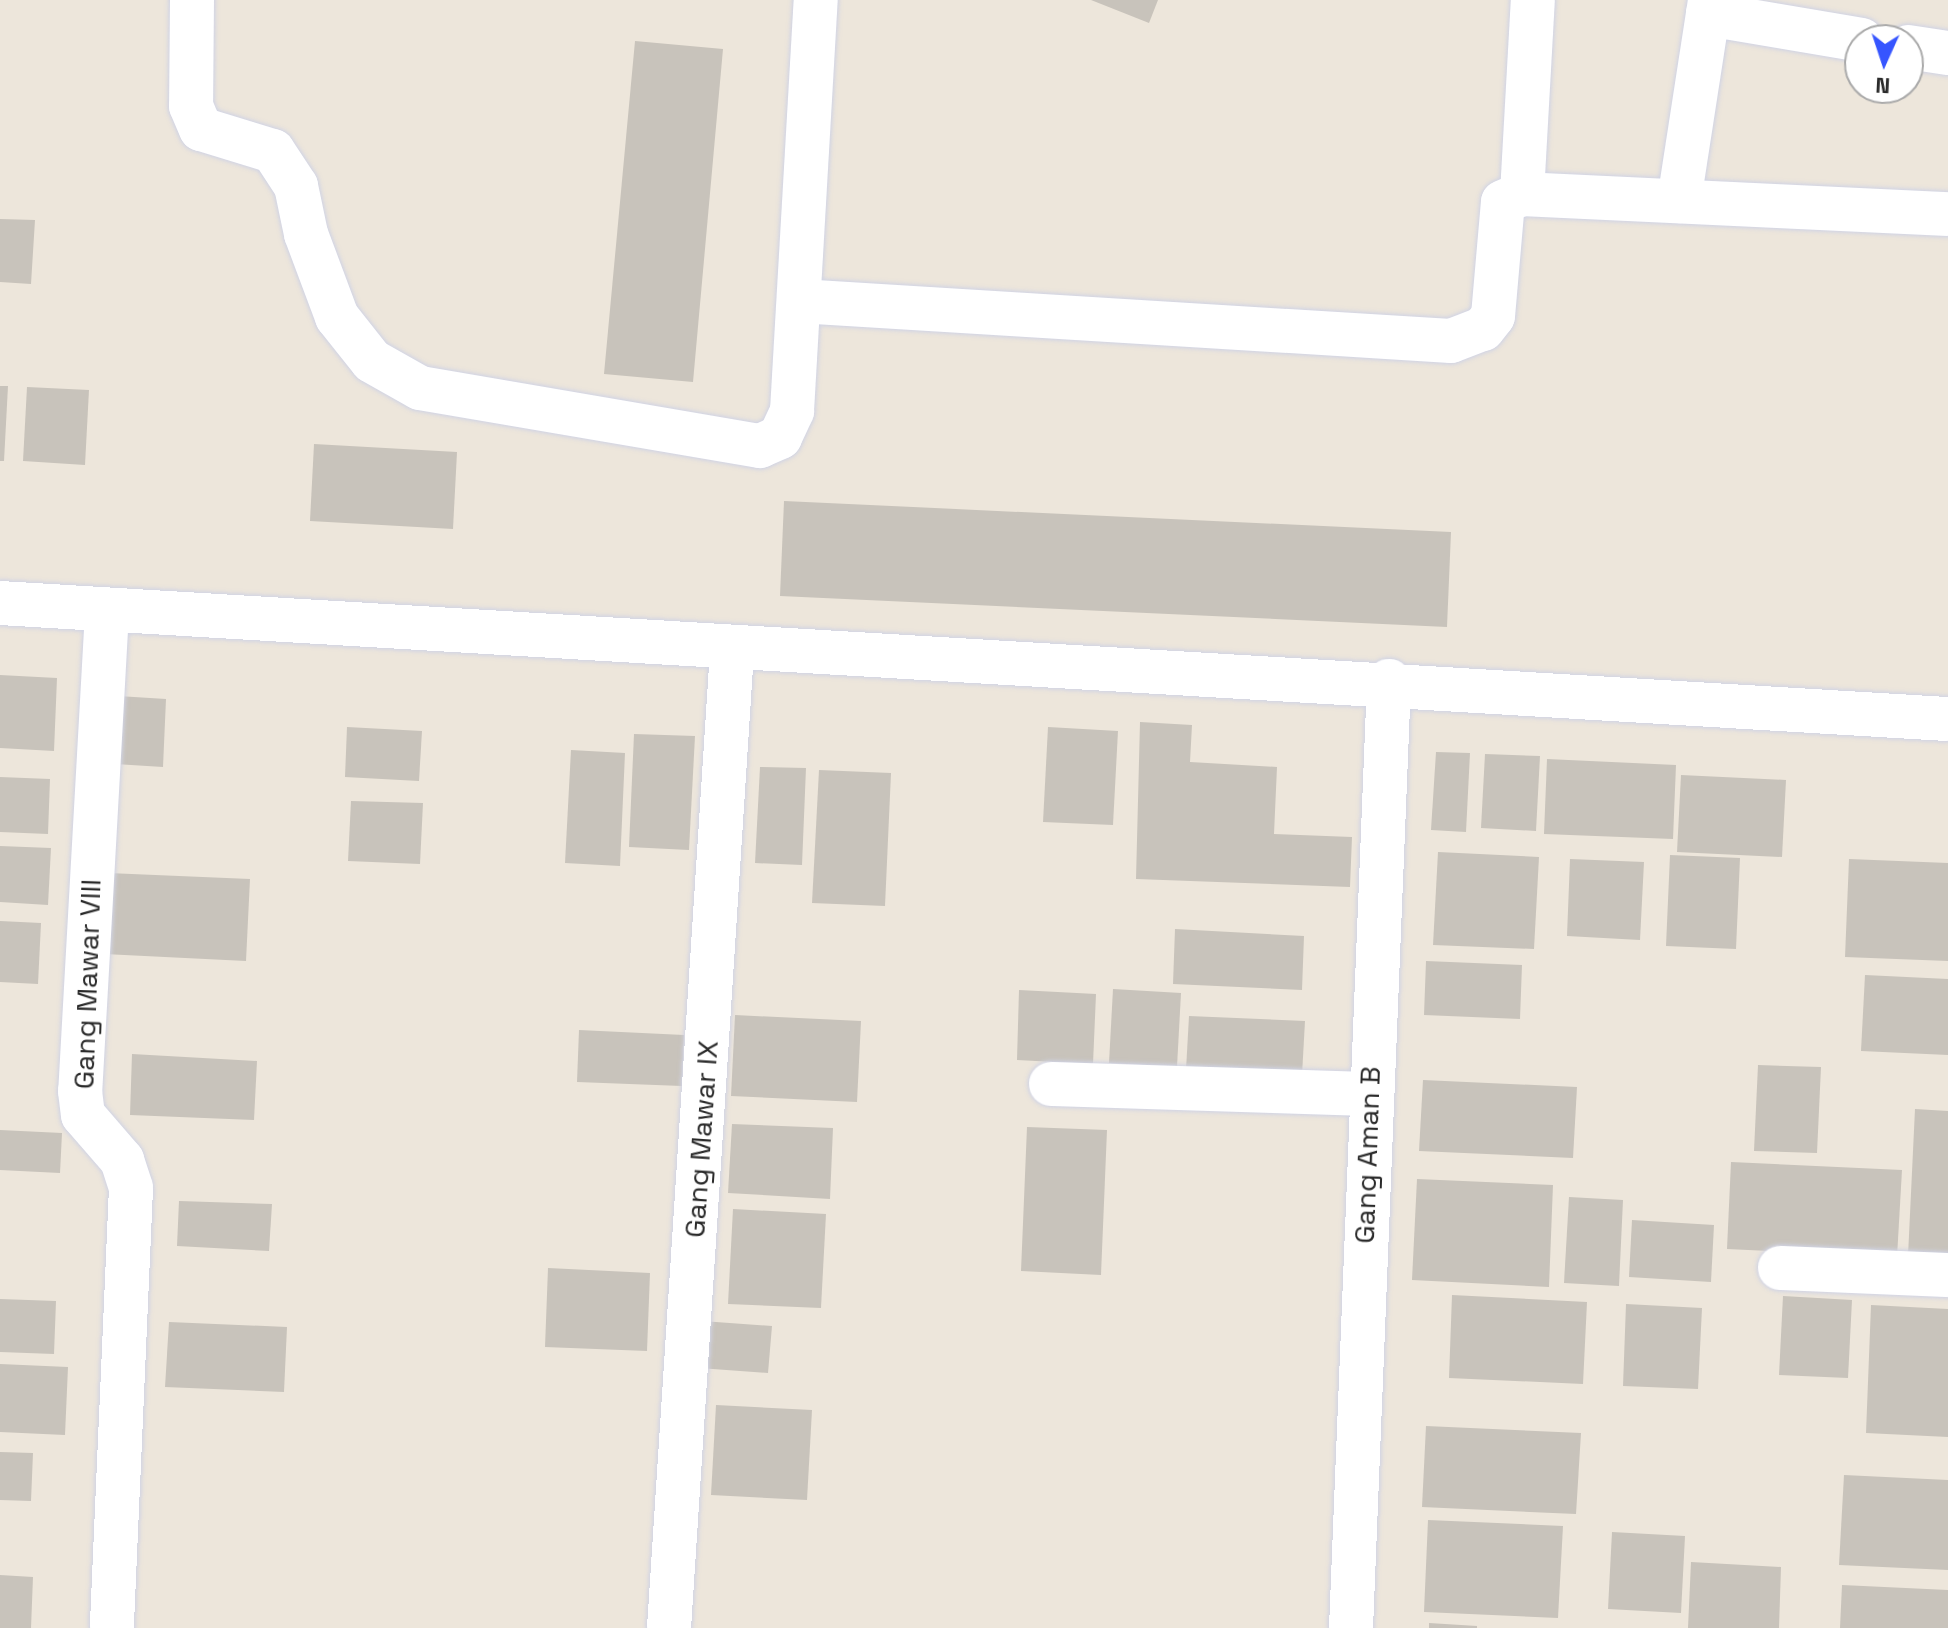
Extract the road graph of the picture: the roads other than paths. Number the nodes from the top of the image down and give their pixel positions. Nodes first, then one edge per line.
1 (192, 0) edge
2 (816, 0) edge
3 (1533, 0) edge
4 (1709, 7) edge
5 (1844, 36) edge
6 (1924, 49) edge
7 (1948, 53) edge
8 (1522, 194) junction
9 (1679, 201) junction
10 (1948, 214) edge
11 (799, 301) junction
12 (0, 603) edge
13 (107, 612) junction
14 (732, 650) junction
15 (1389, 681) junction
16 (1948, 719) edge
17 (1051, 1084) dead end
18 (1369, 1094) junction
19 (1780, 1268) dead end
20 (1948, 1275) edge
21 (112, 1628) edge
22 (669, 1628) edge
23 (1351, 1628) edge

1 - 11 street
2 - 11 street
3 - 8 street
4 - 5 street
4 - 9 street
6 - 7 street
8 - 9 street
8 - 11 street
9 - 10 street
12 - 13 street
13 - 14 street
13 - 21 street, Gang Mawar VIII
14 - 15 street
14 - 22 street, Gang Mawar IX
15 - 16 street
15 - 18 street, Gang Aman B
17 - 18 street
18 - 23 street, Gang Aman B
19 - 20 street

